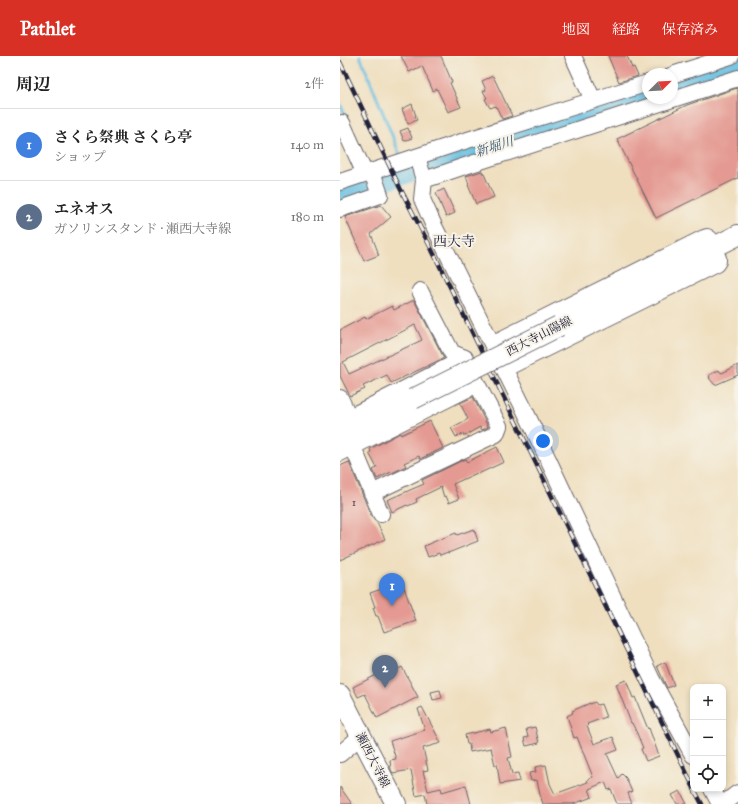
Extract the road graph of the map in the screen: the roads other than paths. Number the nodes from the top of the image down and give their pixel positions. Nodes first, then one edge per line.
1 (573, 56) edge
2 (728, 56) edge
3 (678, 73) edge
4 (738, 78) edge
5 (642, 84) edge
6 (678, 94) edge
7 (593, 100) junction
8 (642, 104) edge
9 (342, 123) dead end
10 (458, 156) junction
11 (421, 169) junction
12 (372, 179) junction
13 (340, 182) edge
14 (340, 209) edge
15 (738, 236) edge
16 (714, 248) junction
17 (420, 291) dead end
18 (492, 344) junction
19 (465, 358) junction
20 (504, 369) junction
21 (477, 384) junction
22 (340, 398) edge
23 (345, 419) edge
24 (344, 446) edge
25 (372, 493) junction
26 (381, 514) dead end
27 (340, 695) edge
28 (361, 736) junction
29 (690, 750) edge
30 (340, 754) edge
31 (714, 792) edge
32 (738, 794) edge
33 (396, 804) edge
34 (720, 804) edge
35 (724, 804) edge

1 - 7 street
2 - 3 street
4 - 6 street
5 - 7 street
7 - 10 street
8 - 10 street
9 - 12 street
10 - 11 street
10 - 11 street
11 - 12 street
11 - 18 street
12 - 13 street
12 - 14 street
15 - 16 main road, 西大寺山陽線
16 - 18 street
16 - 20 street
16 - 24 main road, 西大寺山陽線, bridge
17 - 19 street
18 - 20 street
19 - 21 street
19 - 23 street
20 - 29 street
21 - 24 street
21 - 25 street
22 - 23 street
24 - 25 street
25 - 26 street
27 - 28 main road, 瀬西大寺線
28 - 30 street
28 - 33 main road, 瀬西大寺線
31 - 34 street
32 - 35 street

